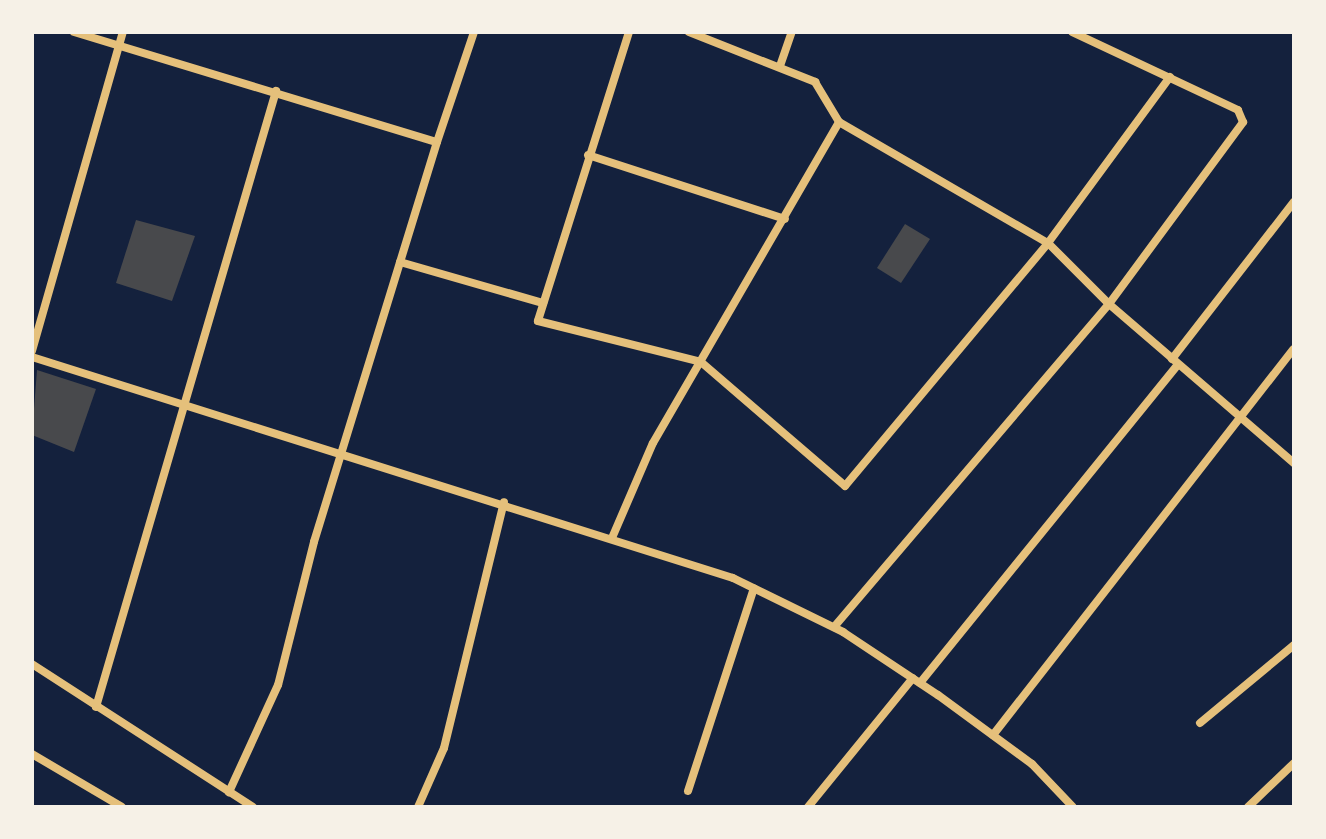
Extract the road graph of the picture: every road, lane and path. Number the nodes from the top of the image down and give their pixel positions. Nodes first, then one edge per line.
1 (74, 32) edge
2 (123, 32) edge
3 (474, 32) edge
4 (629, 32) edge
5 (689, 32) edge
6 (792, 32) edge
7 (1072, 32) edge
8 (119, 45) junction
9 (780, 66) junction
10 (1170, 77) junction
11 (276, 91) junction
12 (839, 122) junction
13 (437, 142) junction
14 (588, 155) junction
15 (1294, 202) edge
16 (785, 219) junction
17 (1048, 243) junction
18 (400, 262) junction
19 (543, 303) junction
20 (1109, 304) junction
21 (1294, 349) edge
22 (32, 351) edge
23 (32, 357) edge
24 (1175, 361) junction
25 (701, 362) junction
26 (181, 407) junction
27 (1240, 417) junction
28 (340, 456) junction
29 (1294, 463) edge
30 (504, 502) junction
31 (612, 538) junction
32 (754, 588) junction
33 (834, 627) junction
34 (1294, 645) edge
35 (32, 664) edge
36 (916, 681) junction
37 (96, 707) junction
38 (1200, 723) dead end
39 (993, 735) junction
40 (32, 754) edge
41 (1294, 763) edge
42 (688, 791) dead end
43 (229, 792) junction
44 (1068, 806) edge
45 (122, 807) edge
46 (253, 807) edge
47 (418, 807) edge
48 (808, 807) edge
49 (1248, 807) edge

1 - 8 street
2 - 8 street
3 - 13 street
4 - 14 street
5 - 9 street
6 - 9 street
7 - 10 street
8 - 11 street
8 - 22 street
9 - 12 street
10 - 17 street
10 - 20 street
11 - 13 street
11 - 26 street
12 - 16 street
12 - 17 street
13 - 18 street
14 - 16 street
14 - 19 street
15 - 24 street
16 - 25 street
17 - 20 street
17 - 25 street
18 - 19 street
18 - 28 street
19 - 25 street
20 - 24 street
20 - 33 street
21 - 27 street
23 - 26 street
24 - 27 street
24 - 36 street
25 - 31 street
26 - 28 street
26 - 37 street
27 - 29 street
27 - 39 street
28 - 30 street
28 - 43 street
30 - 31 street
30 - 47 street
31 - 32 street
32 - 33 street
32 - 42 street
33 - 36 street
34 - 38 street
35 - 37 street
36 - 39 street
36 - 48 street
37 - 43 street
39 - 44 street
40 - 45 street
41 - 49 street
43 - 46 street

